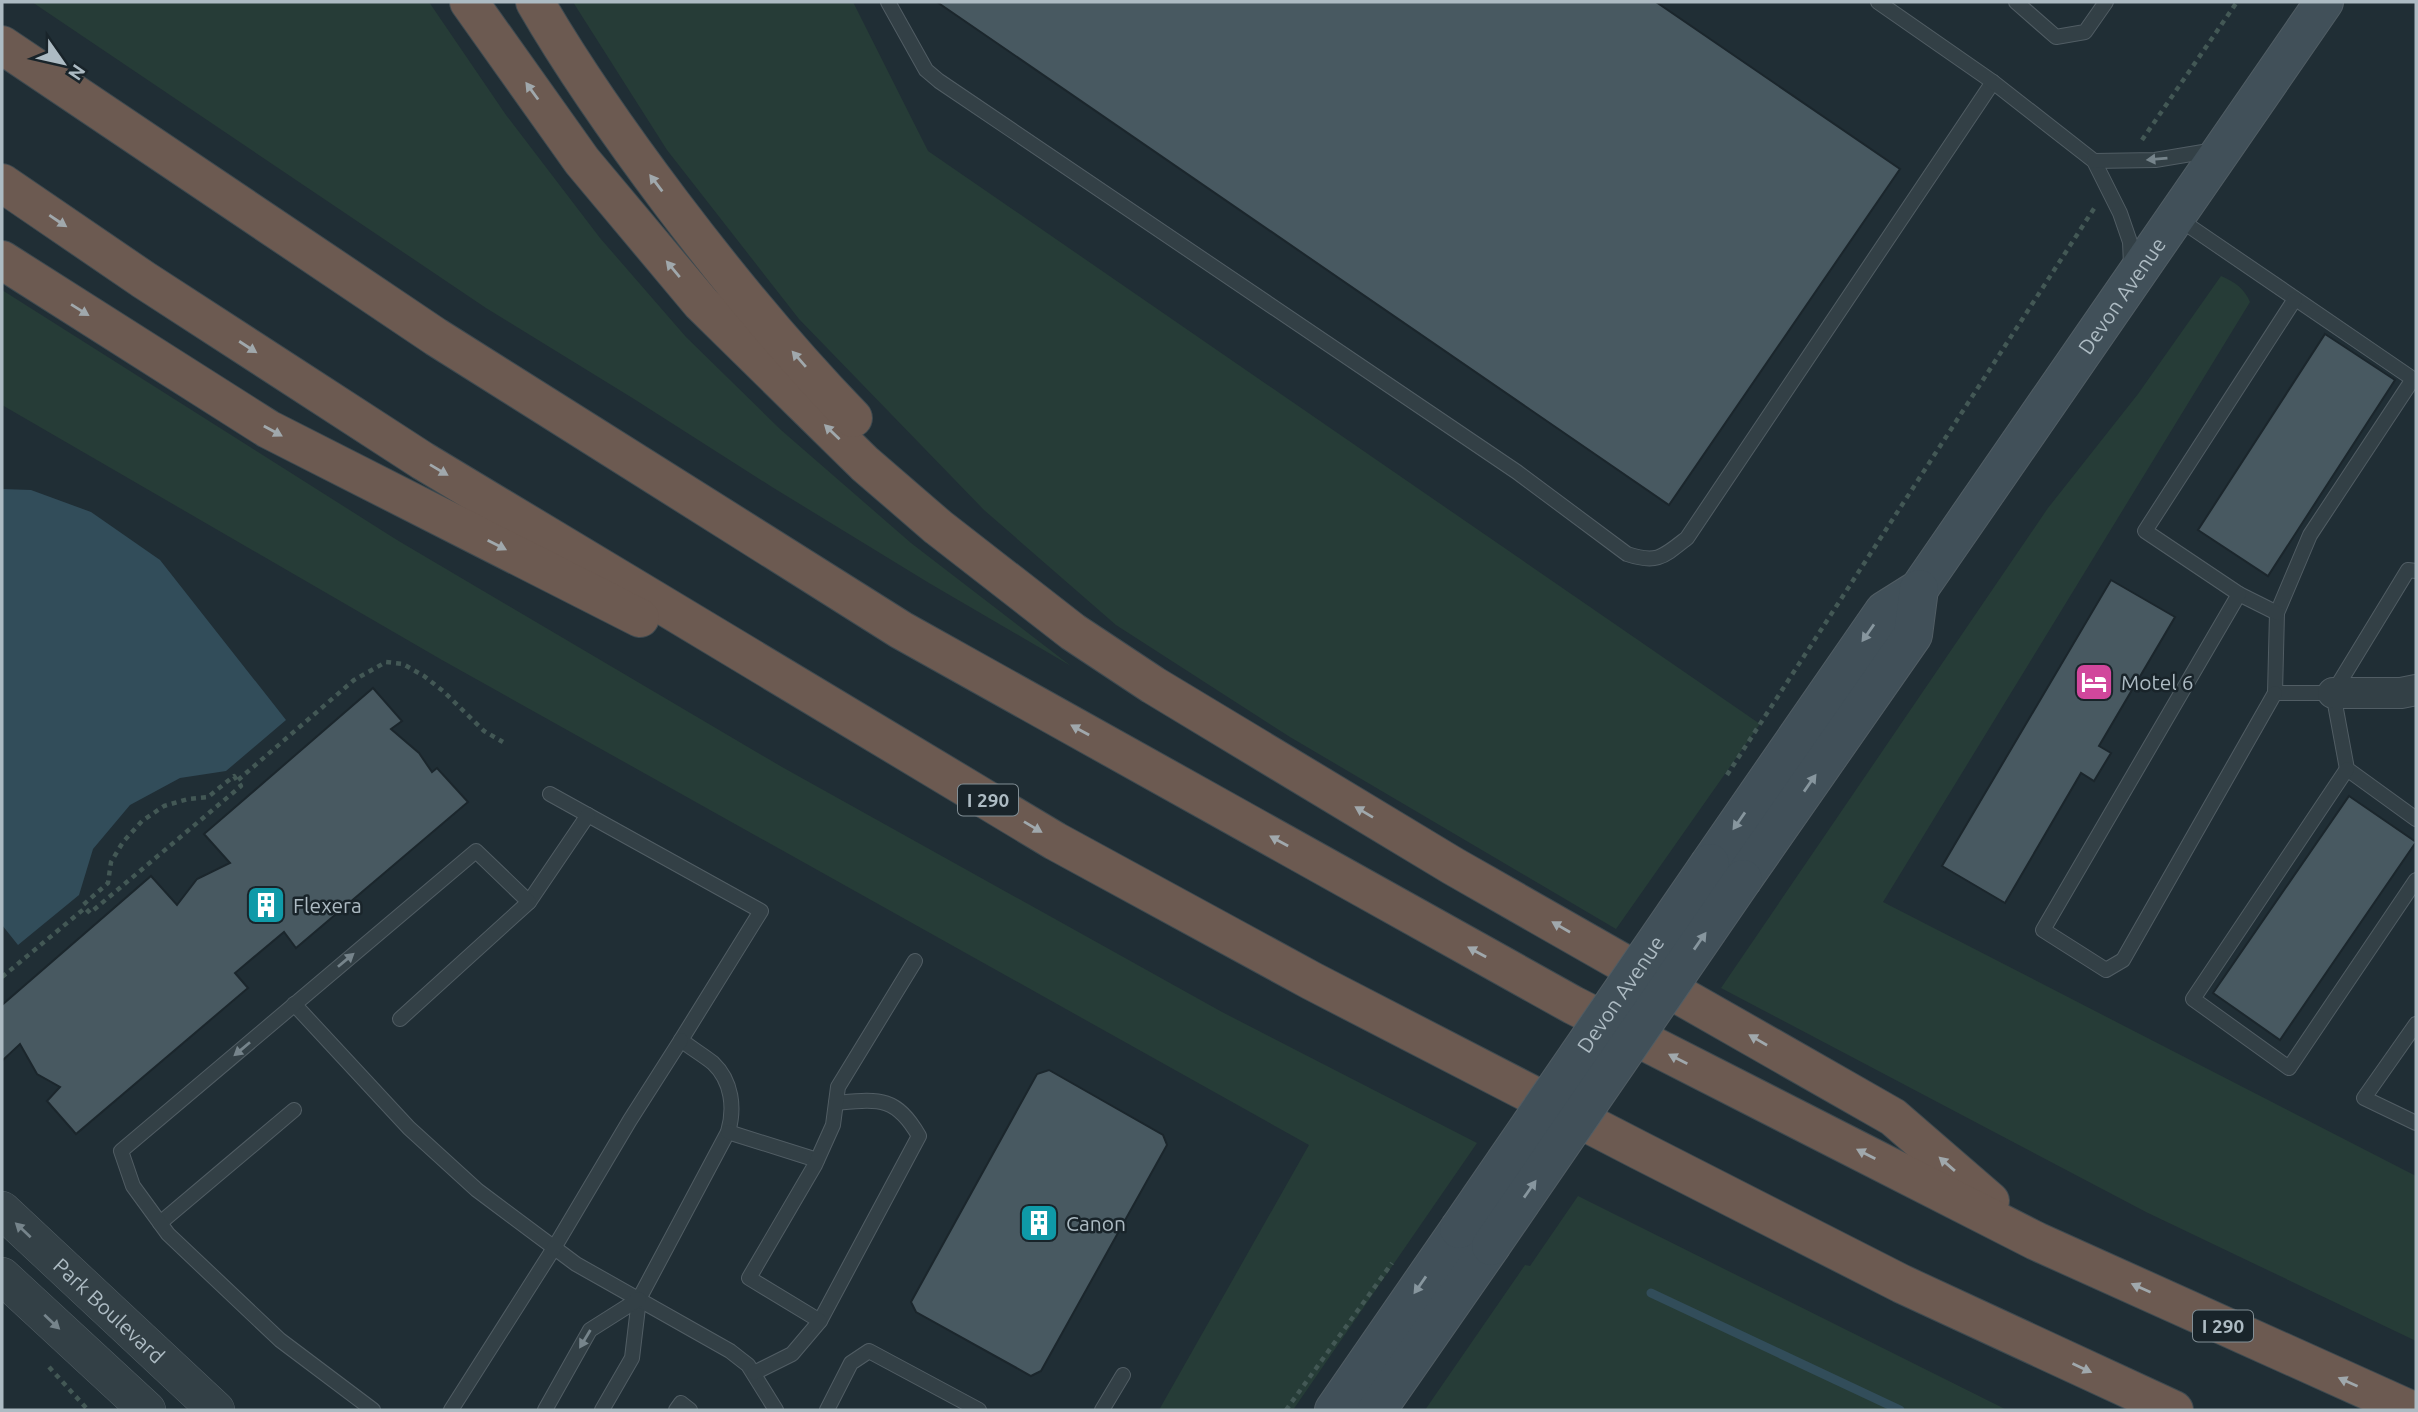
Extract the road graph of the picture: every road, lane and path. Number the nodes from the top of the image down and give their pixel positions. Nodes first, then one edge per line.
1 (470, 2) edge
2 (535, 2) edge
3 (888, 2) edge
4 (1878, 2) edge
5 (2015, 2) edge
6 (2106, 2) edge
7 (2237, 2) edge
8 (2324, 2) edge
9 (1895, 6) edge
10 (2, 45) edge
11 (1993, 82) junction
12 (2143, 138) dead end
13 (2220, 150) junction
14 (2094, 161) junction
15 (2, 183) edge
16 (2098, 202) dead end
17 (2175, 216) junction
18 (2, 260) edge
19 (2132, 277) junction
20 (2295, 299) junction
21 (2416, 571) edge
22 (2239, 594) junction
23 (2277, 613) junction
24 (1073, 632) junction
25 (2416, 690) edge
26 (2276, 693) junction
27 (2333, 693) junction
28 (503, 742) dead end
29 (2347, 769) junction
30 (940, 771) junction
31 (238, 780) junction
32 (1724, 780) dead end
33 (551, 794) dead end
34 (588, 815) junction
35 (2416, 819) edge
36 (2416, 880) edge
37 (529, 902) junction
38 (85, 908) junction
39 (915, 961) dead end
40 (2, 977) edge
41 (294, 1004) junction
42 (400, 1019) dead end
43 (2416, 1024) edge
44 (681, 1040) junction
45 (836, 1103) junction
46 (294, 1110) dead end
47 (2416, 1123) edge
48 (728, 1132) junction
49 (817, 1160) junction
50 (2, 1210) edge
51 (160, 1223) junction
52 (1475, 1237) junction
53 (2036, 1241) junction
54 (554, 1248) junction
55 (1395, 1259) dead end
56 (2, 1276) edge
57 (639, 1299) junction
58 (820, 1321) junction
59 (41, 1360) dead end
60 (754, 1373) junction
61 (1123, 1374) dead end
62 (773, 1409) edge
63 (88, 1410) edge
64 (147, 1410) edge
65 (216, 1410) edge
66 (373, 1410) edge
67 (451, 1410) edge
68 (545, 1410) edge
69 (602, 1410) edge
70 (676, 1410) edge
71 (690, 1410) edge
72 (827, 1410) edge
73 (979, 1410) edge
74 (1102, 1410) edge
75 (1286, 1410) edge
76 (1334, 1410) edge
77 (1377, 1410) edge
78 (2174, 1410) edge
79 (2410, 1410) edge

24 -> 1 highway
24 -> 2 highway
3 - 11 lane
4 - 9 lane
5 - 6 lane
7 - 12 path
8 - 13 main road, Devon Avenue
9 - 11 lane
53 -> 10 highway, I 290
11 - 14 lane
13 -> 14 lane
13 - 17 main road, Devon Avenue
14 - 19 lane
15 -> 30 highway, I 290
16 - 32 path
17 - 19 main road, Devon Avenue
17 - 20 lane
18 -> 30 highway
19 - 52 main road, Devon Avenue, bridge
20 - 22 lane
20 - 23 lane
21 - 27 lane
22 - 23 lane
22 - 26 lane
23 - 26 lane
53 -> 24 highway
25 - 27 street
26 - 27 lane
27 - 29 lane
28 - 31 path
29 - 35 lane
29 - 36 lane
30 -> 78 highway, I 290
31 - 38 path
31 - 38 path
33 - 34 lane
34 - 37 lane
34 - 44 lane
41 -> 37 lane
37 - 42 lane
38 - 40 path
39 - 45 lane
41 -> 51 lane
41 - 54 lane
43 - 47 lane
44 - 48 lane
44 - 54 lane
45 - 49 lane
45 - 58 lane
46 - 51 lane
48 - 49 lane
48 - 57 lane
49 - 58 lane
65 -> 50 street, Park Boulevard
51 - 66 lane
52 -> 76 main road, Devon Avenue
52 - 77 main road, Devon Avenue
79 -> 53 highway, I 290
54 - 57 lane
54 - 67 lane
55 - 75 path
56 -> 64 street
57 - 60 lane
57 -> 68 lane
57 - 69 lane
58 - 60 lane
59 - 63 path
60 - 62 lane
61 - 74 lane
70 - 71 lane
72 - 73 lane

